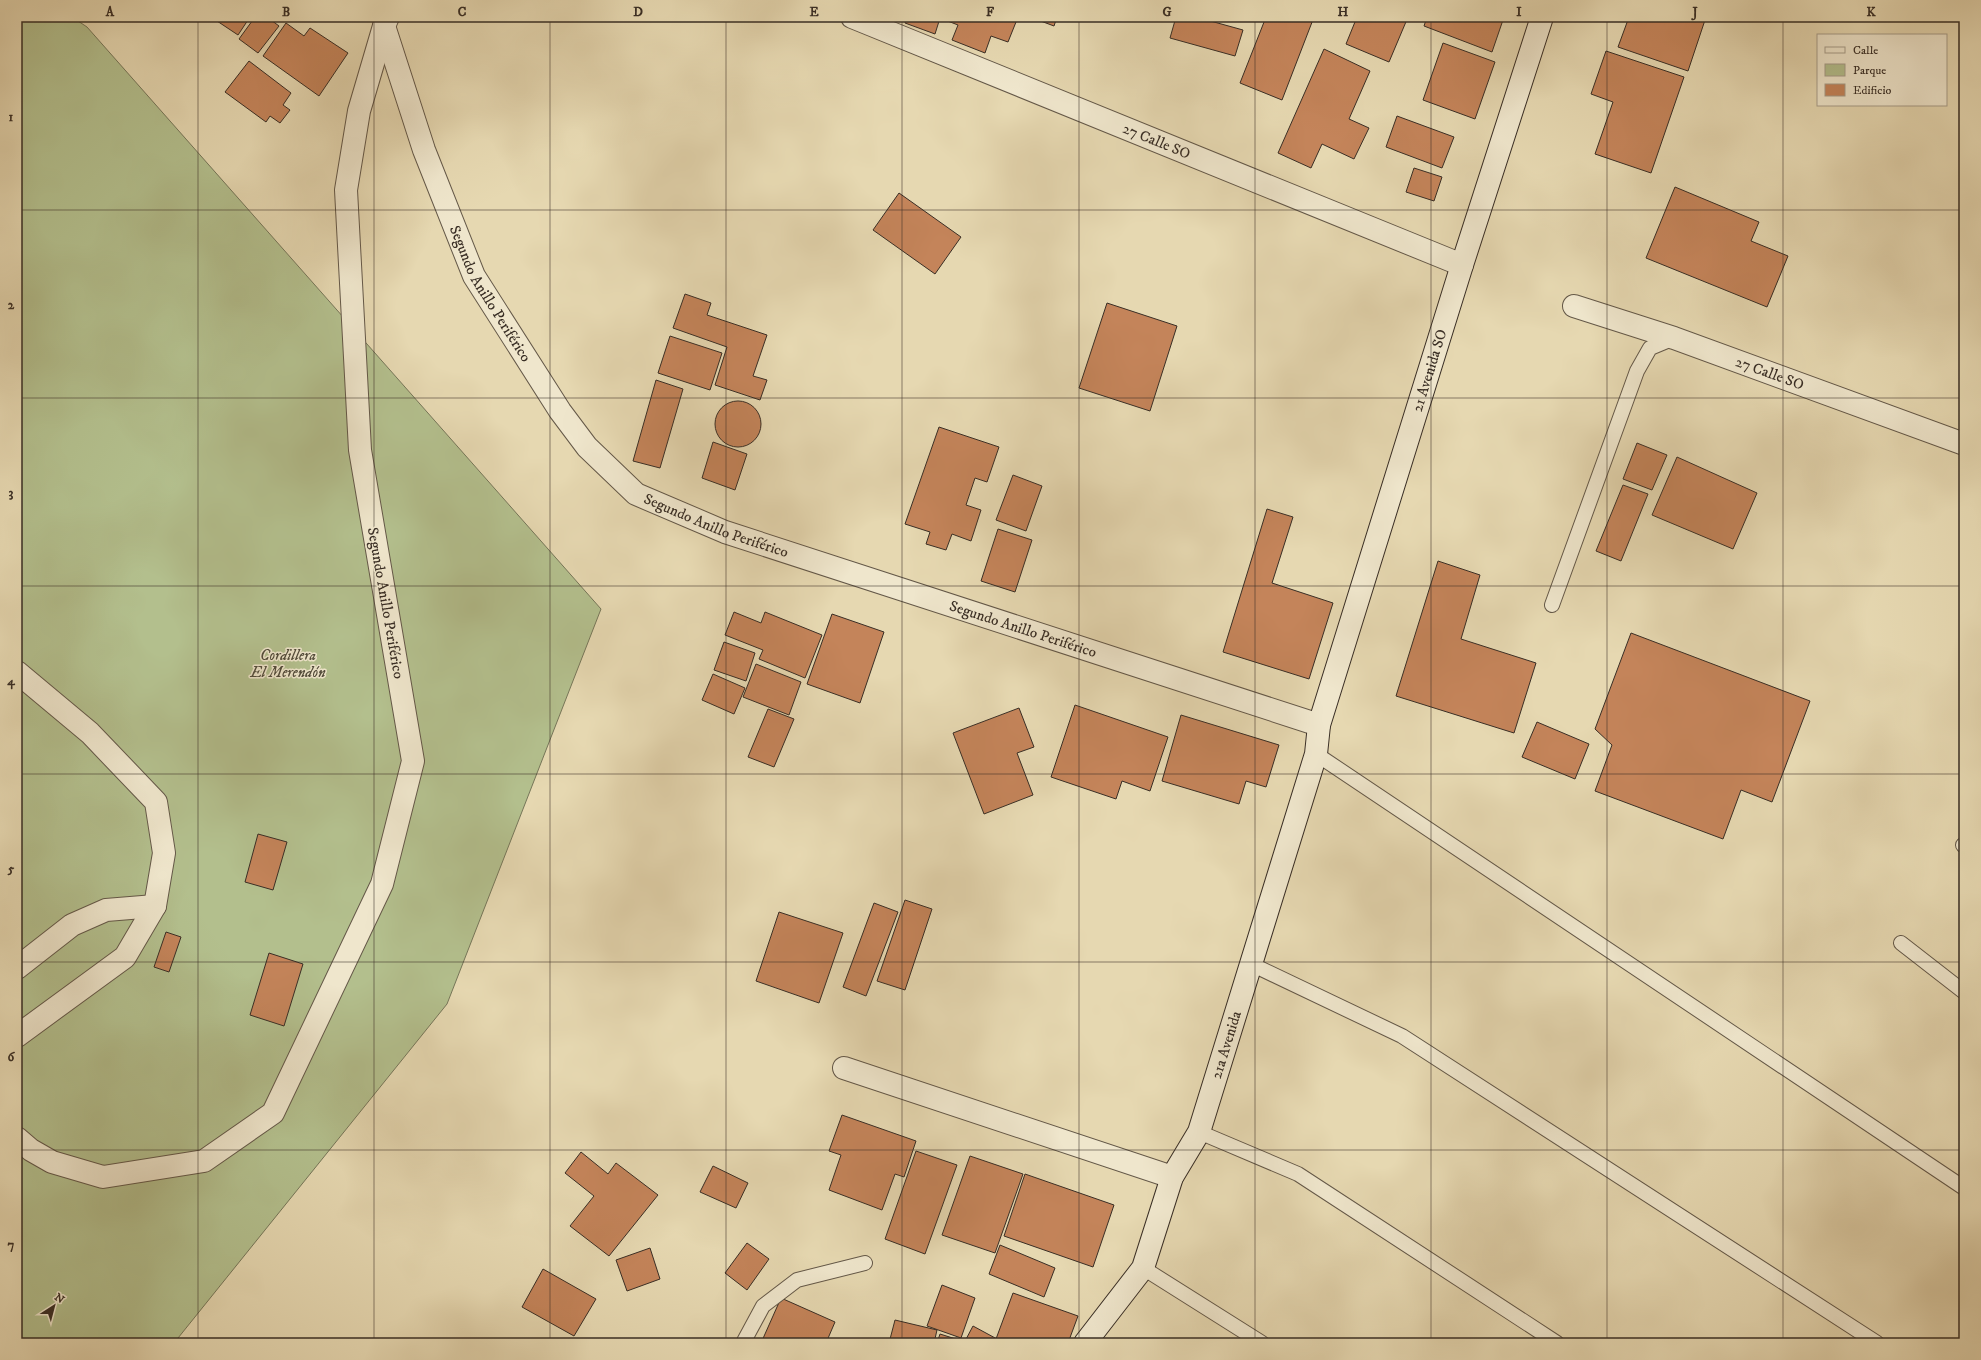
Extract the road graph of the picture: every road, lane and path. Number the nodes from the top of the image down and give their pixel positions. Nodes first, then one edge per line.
1 (852, 17) edge
2 (1542, 17) edge
3 (386, 22) edge
4 (1462, 265) junction
5 (1574, 306) dead end
6 (1674, 338) junction
7 (1964, 444) edge
8 (1552, 605) dead end
9 (17, 672) edge
10 (1319, 725) junction
11 (1316, 754) junction
12 (155, 906) junction
13 (1901, 943) dead end
14 (1251, 964) junction
15 (17, 968) edge
16 (1964, 992) edge
17 (17, 1036) edge
18 (844, 1068) dead end
19 (1198, 1132) junction
20 (17, 1138) edge
21 (1172, 1177) junction
22 (1964, 1188) edge
23 (865, 1263) dead end
24 (1143, 1268) junction
25 (743, 1343) edge
26 (1085, 1343) edge
27 (1262, 1343) edge
28 (1557, 1343) edge
29 (1876, 1343) edge

1 - 4 street, 27 Calle SO
2 - 4 street, 21 Avenida SO
3 - 10 street, Segundo Anillo Periférico
3 - 20 street, Segundo Anillo Periférico
4 - 10 street, 21 Avenida SO
5 - 6 street, 27 Calle SO
6 - 7 street, 27 Calle SO
6 - 8 lane
9 - 12 street
10 - 11 street, 21a Avenida
11 - 14 street, 21a Avenida
11 - 22 lane
12 - 15 street
12 - 17 street
13 - 16 lane
14 - 19 street, 21a Avenida
14 - 29 lane
18 - 21 street
19 - 21 street, 21a Avenida
19 - 28 lane
21 - 24 street, 21a Avenida
23 - 25 lane
24 - 26 street, 21a Avenida
24 - 27 lane

